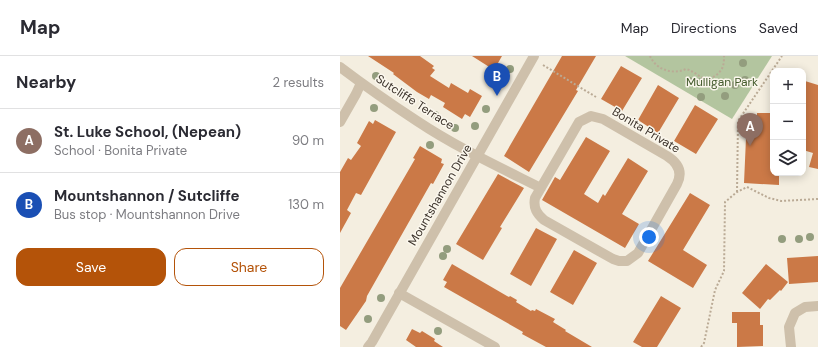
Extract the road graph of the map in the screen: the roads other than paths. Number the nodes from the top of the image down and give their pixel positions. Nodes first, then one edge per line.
1 (534, 56) edge
2 (340, 67) edge
3 (361, 83) junction
4 (340, 122) edge
5 (478, 156) junction
6 (541, 188) junction
7 (399, 293) junction
8 (818, 306) edge
9 (368, 347) edge
10 (495, 347) edge
11 (791, 347) edge

1 - 5 street, Mountshannon Drive
2 - 3 street, Sutcliffe Terrace
3 - 4 street
3 - 5 street, Sutcliffe Terrace
5 - 6 street
5 - 7 street, Mountshannon Drive
6 - 6 street, Bonita Private
7 - 9 street, Mountshannon Drive
7 - 10 street
8 - 11 street

